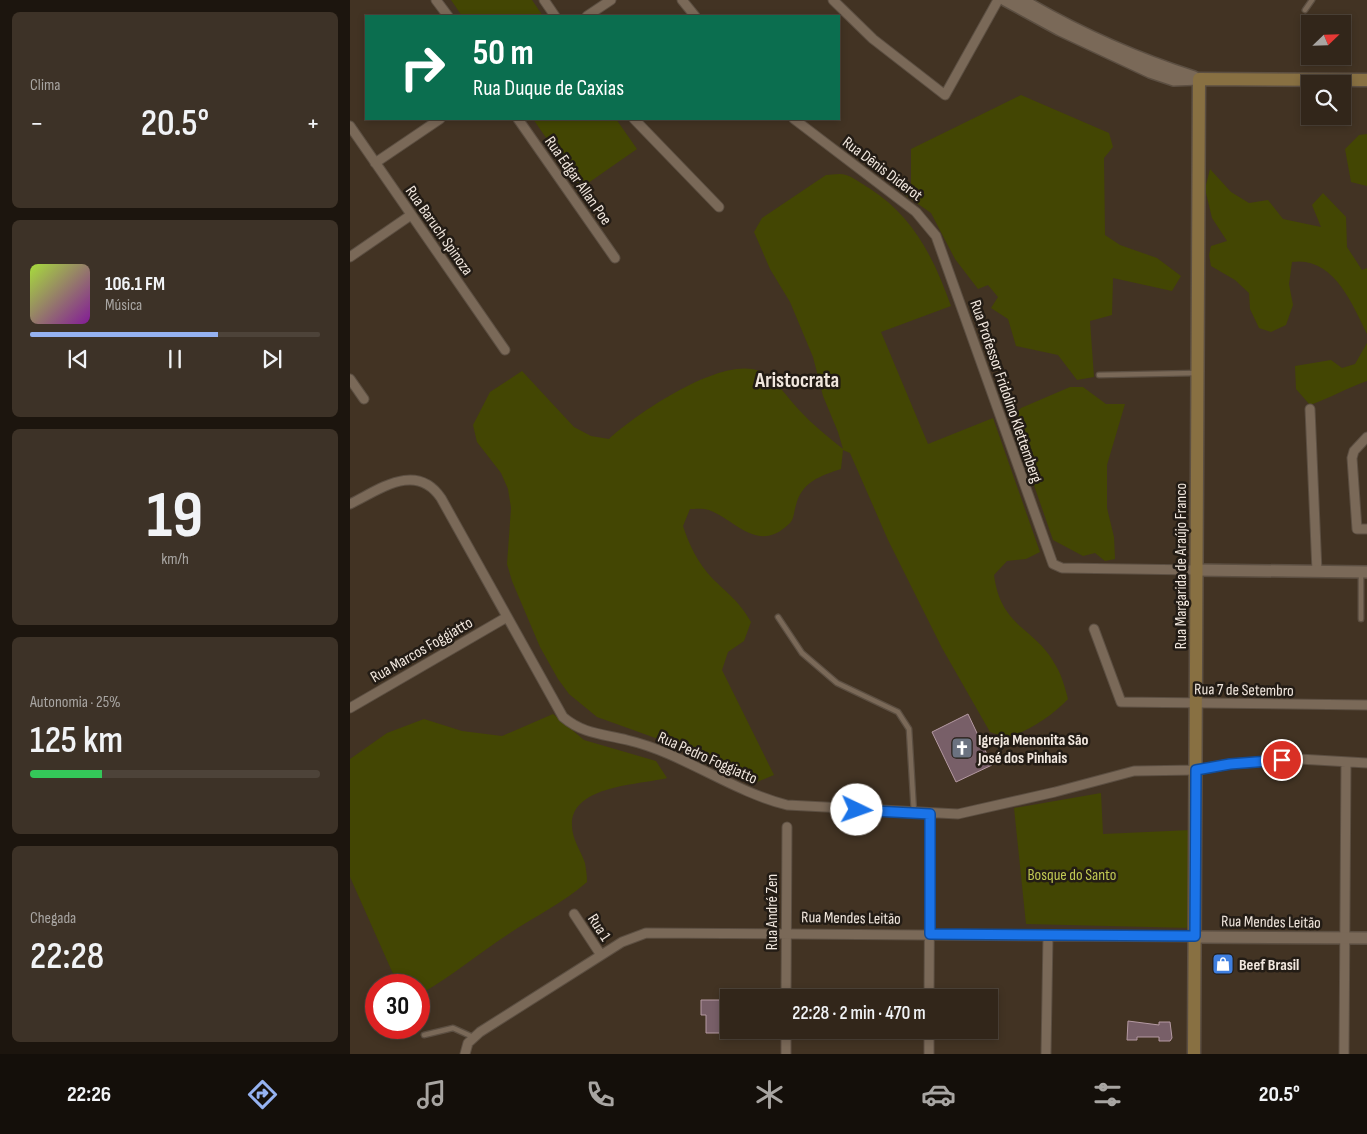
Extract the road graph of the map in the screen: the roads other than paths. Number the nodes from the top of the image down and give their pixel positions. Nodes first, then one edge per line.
1 (436, 0) edge
2 (544, 0) edge
3 (611, 0) edge
4 (682, 0) edge
5 (833, 0) edge
6 (998, 0) edge
7 (1005, 0) edge
8 (1022, 0) edge
9 (1312, 0) edge
10 (1305, 10) dead end
11 (447, 15) edge
12 (554, 15) edge
13 (588, 15) edge
14 (694, 15) edge
15 (1198, 79) junction
16 (1367, 80) edge
17 (439, 120) edge
18 (519, 120) edge
19 (635, 120) edge
20 (795, 120) edge
21 (350, 126) edge
22 (376, 163) junction
23 (719, 207) dead end
24 (411, 214) junction
25 (929, 224) joint
26 (350, 257) edge
27 (614, 258) dead end
28 (505, 350) dead end
29 (1197, 374) junction
30 (1099, 375) dead end
31 (350, 379) edge
32 (364, 400) dead end
33 (1310, 409) dead end
34 (1367, 437) edge
35 (350, 504) edge
36 (1367, 529) edge
37 (1196, 570) junction
38 (1317, 571) junction
39 (1364, 572) edge
40 (507, 617) junction
41 (778, 617) dead end
42 (1361, 619) dead end
43 (1094, 629) dead end
44 (1196, 703) junction
45 (1367, 705) edge
46 (350, 708) edge
47 (1346, 762) junction
48 (1367, 763) edge
49 (1196, 770) junction
50 (914, 813) junction
51 (930, 814) junction
52 (786, 827) dead end
53 (574, 914) dead end
54 (786, 933) junction
55 (930, 934) junction
56 (1048, 935) junction
57 (1195, 936) junction
58 (1345, 938) junction
59 (1367, 938) edge
60 (601, 956) junction
61 (786, 989) edge
62 (929, 989) edge
63 (430, 1034) edge
64 (473, 1037) junction
65 (786, 1039) edge
66 (929, 1039) edge
67 (465, 1054) edge
68 (786, 1054) edge
69 (928, 1054) edge
70 (1046, 1054) edge
71 (1194, 1054) edge
72 (1344, 1054) edge

1 - 11 street
2 - 12 street
3 - 13 street
4 - 14 street
5 - 6 street
7 - 15 street
8 - 15 street
9 - 10 lane
15 - 16 main road
15 - 29 main road, Rua Margarida de Araújo Franco
17 - 22 street
18 - 27 street, Rua Edgar Allan Poe
19 - 23 street
20 - 25 street, Rua Dênis Diderot
21 - 22 street, Rua Baruch Spinoza
22 - 24 street, Rua Baruch Spinoza
24 - 26 street
24 - 28 street, Rua Baruch Spinoza
25 - 37 street, Rua Professor Fridolino Klettemberg
29 - 30 lane
29 - 37 main road, Rua Margarida de Araújo Franco
31 - 32 street
33 - 38 street
34 - 36 street
35 - 40 street, Rua Pedro Foggiatto
37 - 38 street
37 - 44 main road, Rua Margarida de Araújo Franco
38 - 39 street
39 - 42 lane
40 - 46 street, Rua Marcos Foggiatto
40 - 50 street, Rua Pedro Foggiatto
41 - 50 lane
43 - 44 street, Rua 7 de Setembro
44 - 45 street, Rua 7 de Setembro
44 - 49 main road, Rua Margarida de Araújo Franco
47 - 48 street, Rua Pedro Foggiatto
47 - 49 street, Rua Pedro Foggiatto
47 - 58 street
49 - 51 street, Rua Pedro Foggiatto
49 - 57 main road, Rua Margarida de Araújo Franco
50 - 51 street, Rua Pedro Foggiatto
51 - 55 street
52 - 54 street, Rua André Zen
53 - 60 street, Rua 1
54 - 55 street, Rua Mendes Leitão
54 - 60 street, Rua Mendes Leitão
54 - 61 street, Rua André Zen
55 - 56 street, Rua Mendes Leitão
55 - 62 street
56 - 57 street, Rua Mendes Leitão
56 - 70 street
57 - 58 street, Rua Mendes Leitão
57 - 71 main road, Rua Margarida de Araújo Franco
58 - 59 street, Rua Mendes Leitão
58 - 72 street
60 - 64 street, Rua Mendes Leitão
63 - 64 lane
64 - 67 street
65 - 68 street
66 - 69 street

